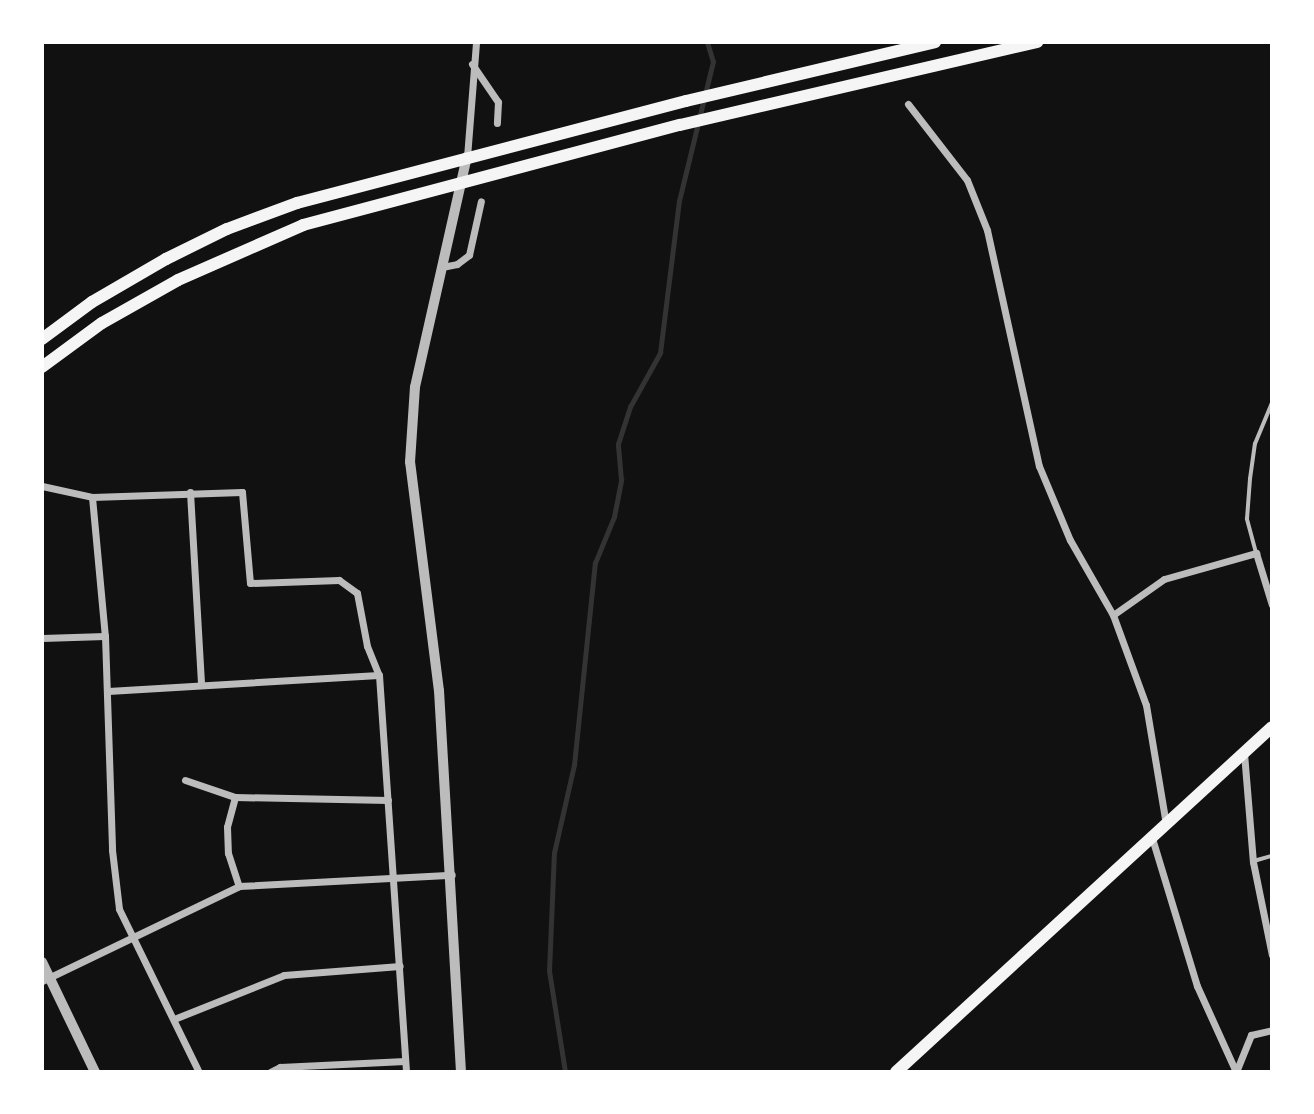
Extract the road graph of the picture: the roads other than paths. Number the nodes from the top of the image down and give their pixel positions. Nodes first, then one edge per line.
1 (476, 42) edge
2 (935, 42) edge
3 (1037, 42) edge
4 (472, 64) junction
5 (908, 104) dead end
6 (497, 123) dead end
7 (467, 157) junction
8 (463, 181) junction
9 (481, 201) dead end
10 (442, 267) junction
11 (42, 339) edge
12 (42, 367) edge
13 (1272, 403) edge
14 (42, 486) edge
15 (190, 492) junction
16 (92, 497) junction
17 (1256, 553) junction
18 (1272, 605) edge
19 (1114, 615) junction
20 (105, 636) junction
21 (42, 638) edge
22 (379, 675) junction
23 (201, 685) junction
24 (108, 691) junction
25 (1272, 727) edge
26 (1244, 753) junction
27 (185, 780) dead end
28 (235, 797) junction
29 (388, 800) junction
30 (1167, 824) junction
31 (1152, 838) junction
32 (1272, 856) edge
33 (1252, 862) junction
34 (393, 875) junction
35 (452, 875) junction
36 (239, 886) junction
37 (1270, 937) edge
38 (132, 940) junction
39 (1272, 955) edge
40 (42, 962) edge
41 (400, 967) junction
42 (45, 979) edge
43 (174, 1020) junction
44 (1272, 1030) edge
45 (405, 1061) junction
46 (95, 1072) edge
47 (199, 1072) edge
48 (270, 1072) edge
49 (406, 1072) edge
50 (461, 1072) edge
51 (896, 1072) edge
52 (1236, 1072) edge

1 - 4 street
2 - 7 main road
3 - 8 main road
4 - 6 street
4 - 7 street
5 - 19 street
7 - 8 street
7 - 11 main road
8 - 10 street
8 - 12 main road
9 - 10 street
10 - 35 street
13 - 17 lane
14 - 16 street
15 - 16 street
15 - 22 street
15 - 23 street
16 - 20 street
17 - 18 street
17 - 19 street
19 - 30 street
20 - 21 street
20 - 24 street
22 - 23 street
22 - 29 street
23 - 24 street
24 - 38 street
25 - 26 main road
26 - 30 main road
26 - 33 street
27 - 28 street
28 - 29 street
28 - 36 street
29 - 34 street
30 - 31 main road
31 - 51 main road
31 - 52 street
32 - 33 lane
33 - 37 street
34 - 35 street
34 - 36 street
34 - 41 street
35 - 50 street
36 - 38 street
37 - 39 street
38 - 42 street
38 - 43 street
40 - 42 street
41 - 43 street
41 - 45 street
42 - 46 street
43 - 47 street
44 - 52 street
45 - 48 street
45 - 49 street

